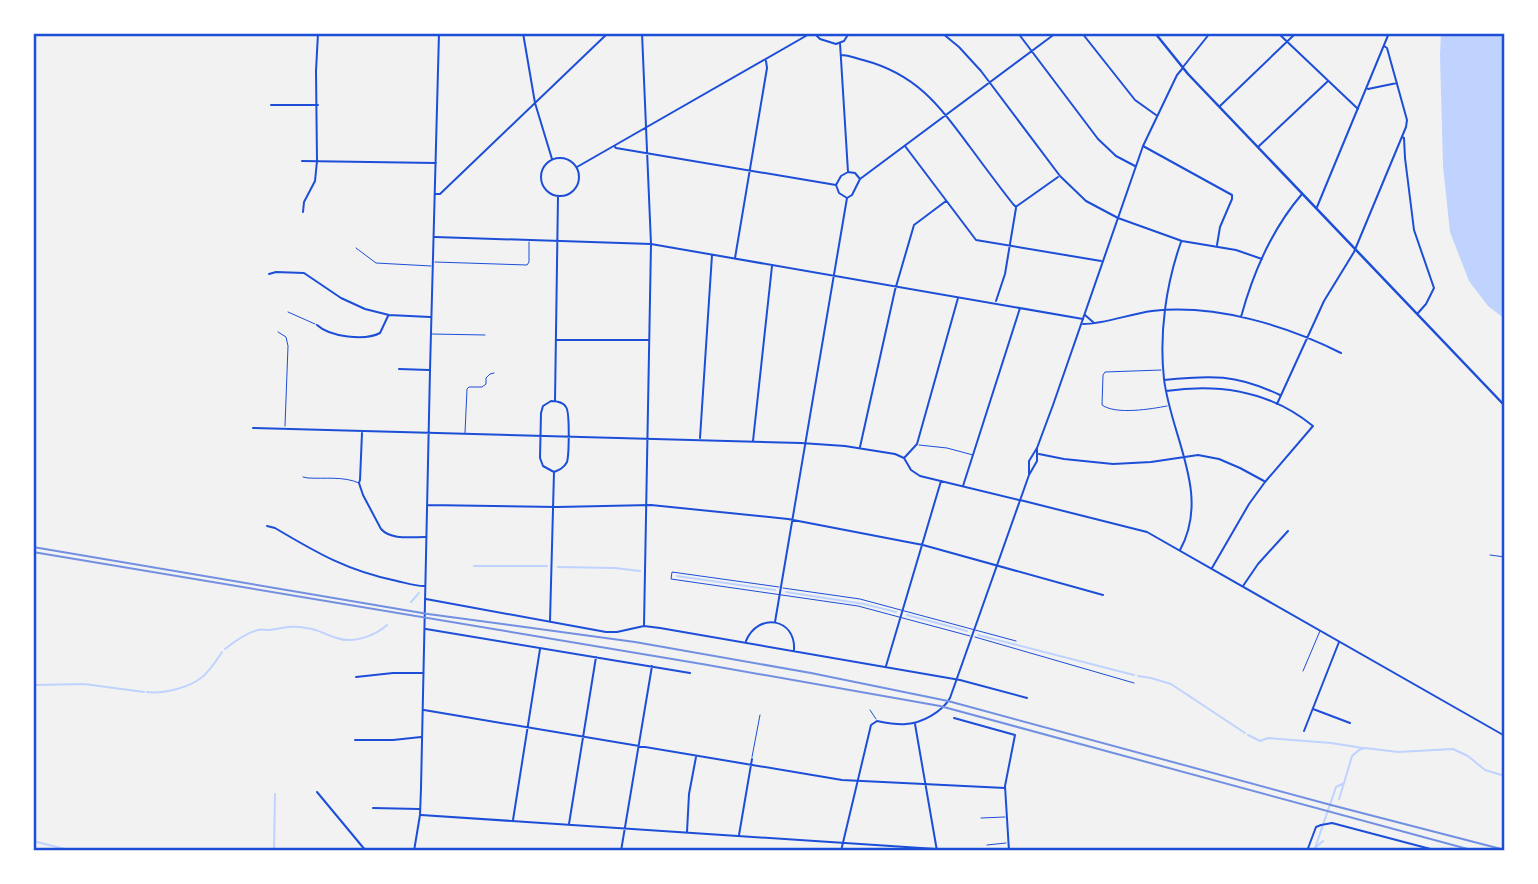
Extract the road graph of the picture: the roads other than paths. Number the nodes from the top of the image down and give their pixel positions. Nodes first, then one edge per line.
1 (318, 33) edge
2 (439, 33) edge
3 (523, 33) edge
4 (608, 33) edge
5 (642, 33) edge
6 (813, 33) edge
7 (849, 33) edge
8 (942, 33) edge
9 (1018, 33) edge
10 (1056, 33) edge
11 (1082, 33) edge
12 (1155, 33) edge
13 (1209, 33) edge
14 (1278, 33) edge
15 (1296, 33) edge
16 (1389, 33) edge
17 (1287, 41) junction
18 (840, 43) junction
19 (1384, 46) junction
20 (1032, 51) junction
21 (841, 55) junction
22 (765, 60) junction
23 (1182, 68) junction
24 (1328, 81) junction
25 (990, 83) junction
26 (1396, 83) junction
27 (1367, 88) junction
28 (535, 103) junction
29 (271, 105) dead end
30 (318, 105) junction
31 (1220, 107) junction
32 (1359, 110) junction
33 (946, 115) junction
34 (1157, 116) junction
35 (646, 127) junction
36 (1402, 137) junction
37 (614, 146) junction
38 (905, 146) junction
39 (1143, 146) junction
40 (1258, 147) junction
41 (647, 154) junction
42 (552, 159) junction
43 (302, 161) dead end
44 (317, 161) junction
45 (437, 163) junction
46 (1136, 166) junction
47 (577, 167) junction
48 (749, 170) junction
49 (848, 172) junction
50 (1060, 176) junction
51 (860, 179) junction
52 (836, 185) junction
53 (1302, 193) junction
54 (435, 194) junction
55 (558, 196) junction
56 (846, 198) junction
57 (946, 201) junction
58 (1016, 207) junction
59 (1316, 208) junction
60 (303, 212) dead end
61 (1118, 218) junction
62 (433, 237) junction
63 (529, 240) junction
64 (558, 241) junction
65 (1182, 241) junction
66 (651, 244) junction
67 (1010, 245) junction
68 (1217, 246) junction
69 (356, 248) dead end
70 (1356, 249) junction
71 (712, 254) junction
72 (735, 258) junction
73 (1262, 259) junction
74 (1102, 262) junction
75 (433, 264) junction
76 (773, 265) junction
77 (269, 274) dead end
78 (834, 275) junction
79 (896, 286) junction
80 (958, 296) junction
81 (996, 303) junction
82 (1020, 307) junction
83 (1166, 310) junction
84 (288, 312) dead end
85 (1418, 314) junction
86 (389, 315) junction
87 (1085, 315) junction
88 (431, 317) junction
89 (1241, 318) junction
90 (1083, 319) junction
91 (1082, 323) junction
92 (1094, 323) junction
93 (317, 325) joint
94 (278, 332) dead end
95 (431, 334) junction
96 (485, 335) dead end
97 (1308, 338) junction
98 (556, 340) junction
99 (649, 340) junction
100 (1341, 354) dead end
101 (399, 369) dead end
102 (430, 370) junction
103 (1163, 370) junction
104 (494, 373) dead end
105 (1164, 380) junction
106 (1166, 391) junction
107 (1281, 395) junction
108 (555, 401) junction
109 (1277, 404) junction
110 (1169, 406) junction
111 (1505, 406) edge
112 (253, 428) dead end
113 (285, 429) junction
114 (362, 431) junction
115 (428, 433) junction
116 (465, 433) junction
117 (540, 436) junction
118 (568, 436) junction
119 (647, 438) junction
120 (700, 440) junction
121 (753, 442) junction
122 (805, 444) junction
123 (917, 444) junction
124 (860, 448) junction
125 (1037, 448) junction
126 (1037, 454) junction
127 (973, 455) junction
128 (1183, 456) junction
129 (904, 458) junction
130 (554, 472) junction
131 (1029, 475) junction
132 (303, 477) dead end
133 (941, 481) junction
134 (1265, 482) junction
135 (359, 483) junction
136 (963, 486) junction
137 (1020, 500) junction
138 (646, 504) junction
139 (427, 505) junction
140 (552, 507) junction
141 (792, 520) junction
142 (267, 526) dead end
143 (1288, 531) dead end
144 (426, 537) junction
145 (923, 545) junction
146 (1179, 551) junction
147 (1490, 555) dead end
148 (1505, 558) edge
149 (996, 565) junction
150 (1211, 569) junction
151 (425, 586) junction
152 (1243, 587) junction
153 (780, 588) junction
154 (779, 595) junction
155 (1103, 595) dead end
156 (425, 599) junction
157 (903, 611) junction
158 (901, 617) junction
159 (550, 622) junction
160 (775, 622) junction
161 (644, 626) junction
162 (425, 629) junction
163 (974, 629) junction
164 (1320, 631) junction
165 (972, 636) junction
166 (1016, 641) dead end
167 (1339, 642) junction
168 (746, 643) junction
169 (541, 648) junction
170 (794, 651) junction
171 (596, 657) junction
172 (652, 666) junction
173 (886, 667) junction
174 (1303, 671) dead end
175 (424, 673) junction
176 (690, 673) dead end
177 (356, 677) dead end
178 (956, 679) junction
179 (1134, 683) dead end
180 (1027, 698) dead end
181 (1312, 709) junction
182 (423, 710) junction
183 (870, 710) dead end
184 (760, 715) dead end
185 (954, 718) dead end
186 (877, 721) junction
187 (915, 723) junction
188 (1350, 723) dead end
189 (527, 727) junction
190 (1304, 731) dead end
191 (1505, 736) edge
192 (422, 737) junction
193 (583, 737) junction
194 (355, 740) dead end
195 (638, 746) junction
196 (696, 755) junction
197 (752, 759) joint
198 (751, 764) junction
199 (858, 781) junction
200 (926, 784) junction
201 (1005, 788) junction
202 (317, 792) dead end
203 (373, 808) dead end
204 (420, 809) junction
205 (420, 815) junction
206 (1007, 817) junction
207 (981, 818) dead end
208 (513, 821) junction
209 (569, 825) junction
210 (625, 828) junction
211 (687, 833) junction
212 (739, 836) junction
213 (843, 843) junction
214 (1009, 843) junction
215 (987, 845) dead end
216 (936, 850) edge
217 (366, 851) edge
218 (414, 851) edge
219 (621, 851) edge
220 (841, 851) edge
221 (1009, 851) edge
222 (1307, 851) edge
223 (1438, 851) edge

1 - 30 street
2 - 45 street
3 - 28 street
4 - 28 street
5 - 35 street
6 - 18 street
6 - 22 street
7 - 18 street
8 - 25 street
9 - 20 street
10 - 20 street
11 - 34 street
12 - 23 main road
13 - 23 street
14 - 17 street
15 - 17 street
16 - 19 street
17 - 24 street
17 - 31 street
18 - 21 street
19 - 26 street
19 - 27 street
20 - 25 street
20 - 46 street
21 - 33 street
21 - 49 street
22 - 35 street
22 - 48 street
23 - 31 main road
23 - 34 street
24 - 32 street
24 - 40 street
25 - 33 street
25 - 50 street
26 - 27 street
26 - 36 street
27 - 32 street
28 - 42 street
28 - 54 street
29 - 30 street
30 - 44 street
31 - 40 main road
32 - 59 street
33 - 38 street
33 - 58 street
34 - 39 street
35 - 37 street
35 - 41 street
36 - 70 street
36 - 85 street
37 - 41 street
37 - 47 street
38 - 51 street
38 - 57 street
39 - 46 street
39 - 68 street
40 - 53 main road
41 - 48 street
41 - 66 street
42 - 47 street
42 - 55 street
43 - 44 street
44 - 45 street
44 - 60 street
45 - 54 street
46 - 61 street
47 - 55 street
48 - 52 street
48 - 72 street
49 - 51 street
49 - 52 street
50 - 58 street
50 - 61 street
51 - 56 street
52 - 56 street
53 - 59 main road
53 - 73 street
54 - 62 street
55 - 64 street
56 - 78 street
57 - 67 street
57 - 79 street
58 - 67 street
59 - 70 main road
61 - 65 street
61 - 74 street
62 - 63 street
62 - 75 street
63 - 64 street
63 - 75 lane
64 - 66 street
64 - 98 street
65 - 68 street
65 - 83 street
66 - 71 street
66 - 99 street
67 - 74 street
67 - 81 street
68 - 73 street
69 - 75 lane
70 - 85 main road
70 - 97 street
71 - 72 street
71 - 120 street
72 - 76 street
73 - 89 street
74 - 87 street
75 - 88 street
76 - 78 street
76 - 121 street
77 - 86 street
78 - 79 street
78 - 122 street
79 - 80 street
79 - 124 street
80 - 81 street
80 - 123 street
81 - 82 street
82 - 90 street
82 - 127 street
83 - 89 street
83 - 92 street
83 - 103 street
84 - 93 lane
85 - 111 main road
86 - 88 street
86 - 93 street
87 - 90 street
87 - 92 street
88 - 95 street
89 - 97 street
90 - 91 street
91 - 92 street
91 - 125 street
94 - 113 lane
95 - 96 lane
95 - 102 street
97 - 100 street
97 - 107 street
98 - 99 street
98 - 108 street
99 - 119 street
101 - 102 street
102 - 115 street
103 - 105 street
103 - 110 lane
104 - 116 lane
105 - 106 street
105 - 107 street
106 - 109 street
106 - 110 street
107 - 109 street
108 - 117 street
108 - 118 street
109 - 134 street
110 - 128 street
112 - 113 street
113 - 114 street
114 - 115 street
114 - 135 street
115 - 116 street
115 - 139 street
116 - 117 street
117 - 118 street
117 - 130 street
118 - 119 street
118 - 130 street
119 - 120 street
119 - 138 street
120 - 121 street
121 - 122 street
122 - 124 street
122 - 141 street
123 - 127 lane
123 - 129 street
124 - 129 street
125 - 126 street
125 - 131 street
126 - 128 street
126 - 131 street
127 - 136 street
128 - 134 street
128 - 146 street
129 - 133 street
130 - 140 street
131 - 137 street
132 - 135 lane
133 - 136 street
133 - 145 street
134 - 150 street
135 - 144 street
136 - 137 street
137 - 146 street
137 - 149 street
138 - 140 street
138 - 141 street
138 - 161 street
139 - 140 street
139 - 144 street
140 - 159 street
141 - 145 street
141 - 153 street
142 - 151 street
143 - 152 street
144 - 151 street
145 - 149 street
145 - 157 street
146 - 150 street
147 - 148 lane
149 - 155 street
149 - 163 street
150 - 152 street
151 - 156 street
152 - 164 street
153 - 154 street
153 - 154 lane
153 - 157 lane
154 - 158 lane
154 - 160 street
156 - 159 street
156 - 162 street
157 - 158 street
157 - 163 lane
158 - 165 lane
158 - 173 street
159 - 161 street
160 - 168 street
160 - 170 street
161 - 168 street
162 - 169 street
162 - 175 street
163 - 165 street
163 - 166 lane
164 - 167 street
164 - 174 lane
165 - 178 street
165 - 179 lane
167 - 181 street
167 - 191 street
168 - 170 street
169 - 171 street
169 - 189 street
170 - 173 street
171 - 172 street
171 - 193 street
172 - 176 street
172 - 195 street
173 - 178 street
175 - 177 street
175 - 182 street
178 - 180 street
178 - 187 street
181 - 188 street
181 - 190 street
182 - 189 street
182 - 192 street
183 - 186 lane
184 - 197 lane
185 - 201 street
186 - 187 street
186 - 199 street
187 - 200 street
189 - 193 street
189 - 208 street
192 - 194 street
192 - 204 street
193 - 195 street
193 - 209 street
195 - 196 street
195 - 210 street
196 - 198 street
196 - 211 street
197 - 198 street
198 - 199 street
198 - 212 street
199 - 200 street
199 - 213 street
200 - 201 street
200 - 216 street
201 - 206 street
202 - 217 street
203 - 204 street
204 - 205 street
205 - 208 street
205 - 218 street
206 - 207 lane
206 - 214 street
208 - 209 street
209 - 210 street
210 - 211 street
210 - 219 street
211 - 212 street
212 - 213 street
213 - 216 street
213 - 220 street
214 - 215 lane
214 - 221 street
222 - 223 street

